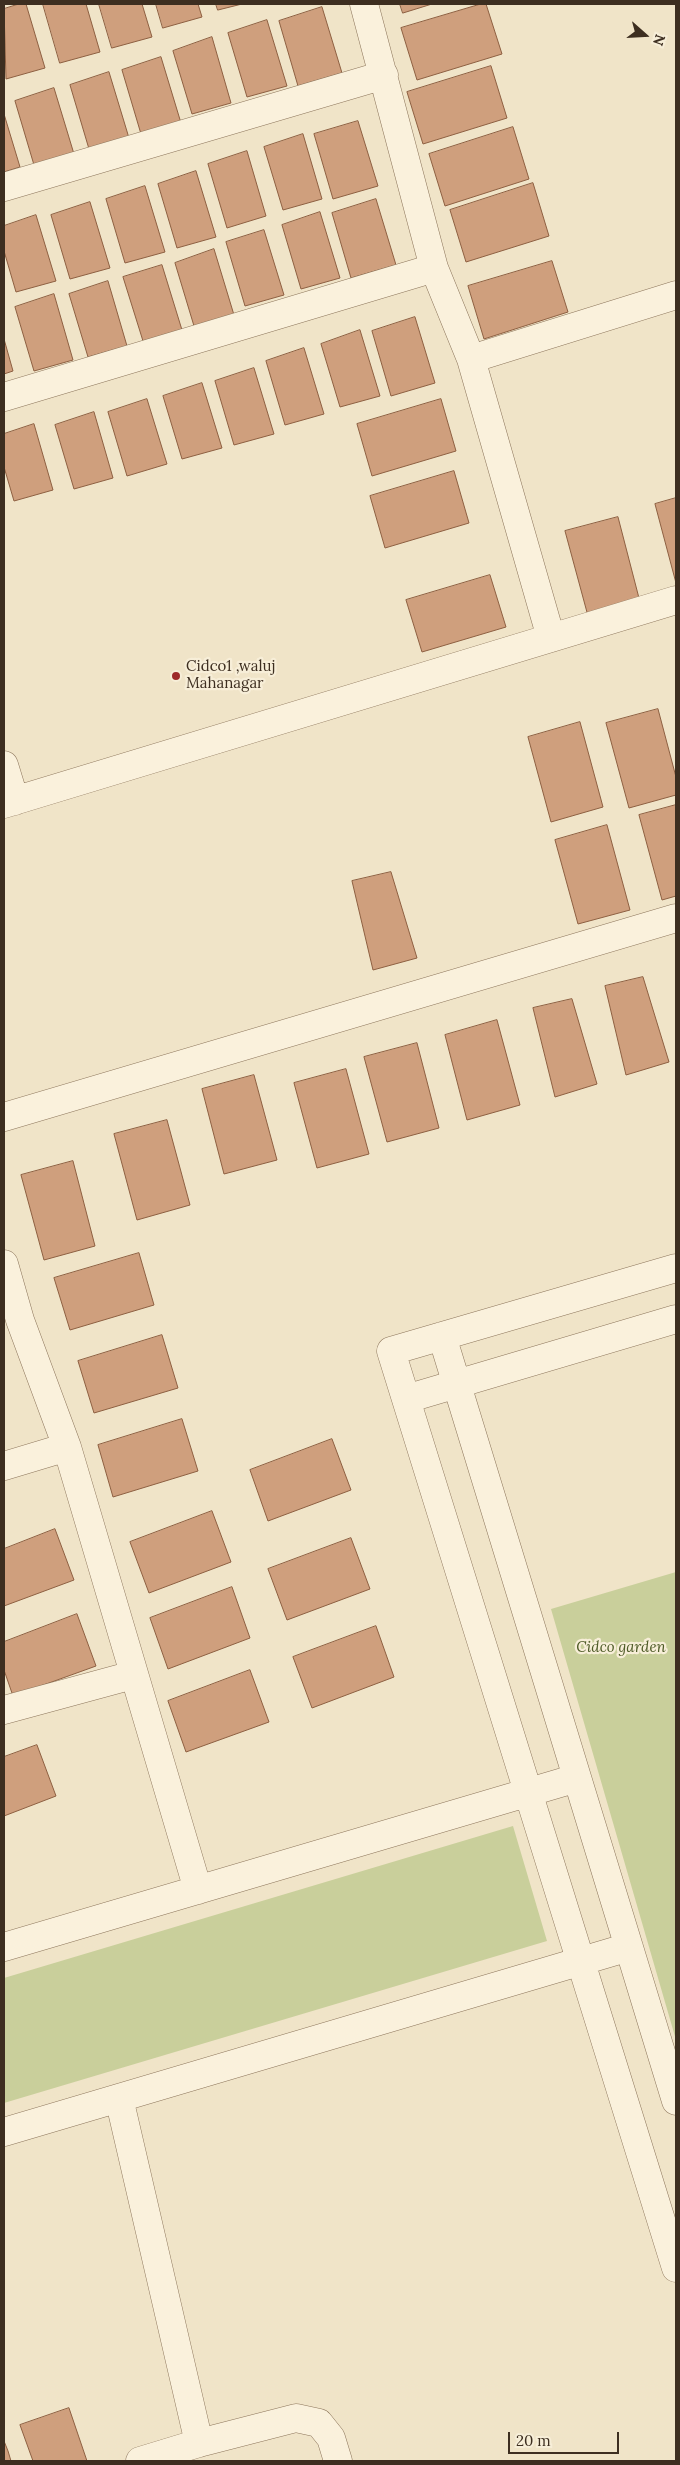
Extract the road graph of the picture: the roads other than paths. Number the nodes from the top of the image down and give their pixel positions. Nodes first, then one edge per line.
1 (364, 4) edge
2 (384, 75) junction
3 (4, 187) edge
4 (434, 268) junction
5 (676, 295) edge
6 (471, 360) junction
7 (4, 397) edge
8 (676, 600) edge
9 (551, 638) junction
10 (4, 765) edge
11 (9, 802) edge
12 (676, 918) edge
13 (4, 1117) edge
14 (4, 1264) edge
15 (676, 1268) edge
16 (676, 1320) edge
17 (12, 1322) edge
18 (442, 1336) junction
19 (457, 1384) junction
20 (406, 1399) junction
21 (67, 1446) junction
22 (4, 1466) edge
23 (132, 1675) junction
24 (4, 1710) edge
25 (577, 1778) junction
26 (529, 1792) junction
27 (198, 1890) junction
28 (4, 1948) edge
29 (629, 1948) junction
30 (581, 1962) junction
31 (120, 2098) junction
32 (676, 2101) edge
33 (4, 2132) edge
34 (676, 2268) edge
35 (199, 2443) junction
36 (140, 2461) edge
37 (338, 2461) edge

1 - 2 street
2 - 3 street
2 - 4 street
4 - 6 street
4 - 7 street
5 - 6 street
6 - 9 street
8 - 9 street
9 - 11 street
10 - 11 street
12 - 13 street
14 - 17 street
15 - 18 street
16 - 19 street
17 - 21 street
18 - 19 street
18 - 20 street
19 - 20 street
19 - 25 street
20 - 26 street
21 - 22 street
21 - 23 street
23 - 24 street
23 - 27 street
25 - 26 street
25 - 29 street
26 - 27 street
26 - 30 street
27 - 28 street
29 - 30 street
29 - 32 street
30 - 31 street
30 - 34 street
31 - 33 street
31 - 35 street
35 - 36 street
35 - 37 street

